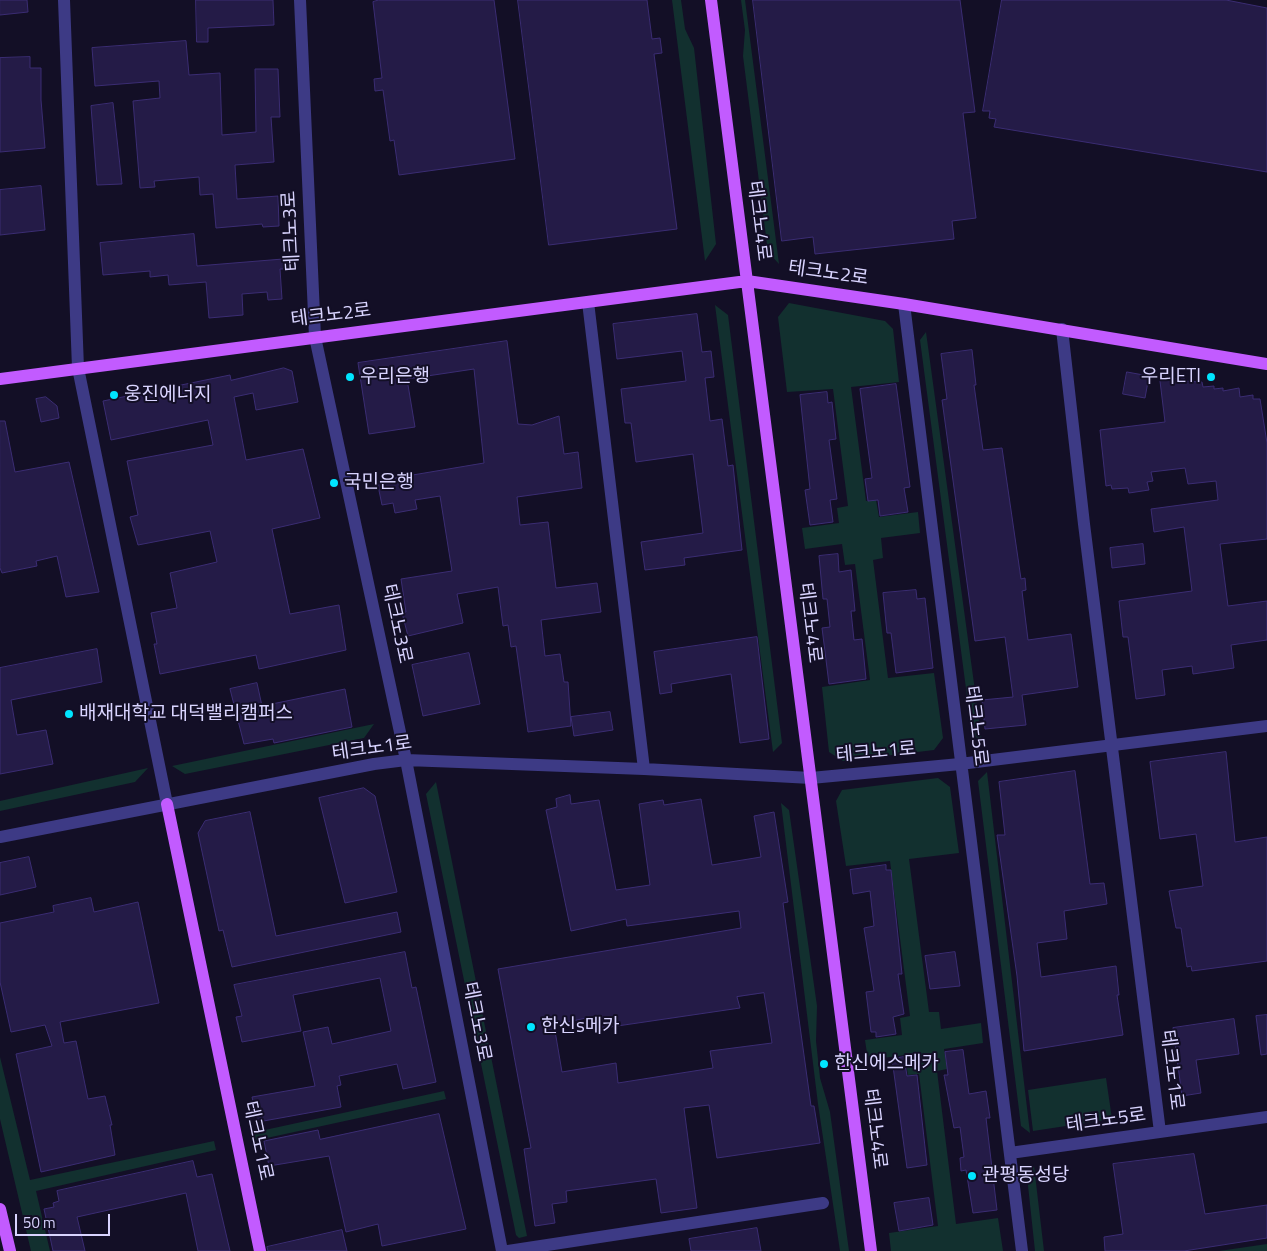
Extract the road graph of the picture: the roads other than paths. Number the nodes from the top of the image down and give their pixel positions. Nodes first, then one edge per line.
1 (64, 0) edge
2 (300, 0) edge
3 (711, 0) edge
4 (747, 281) junction
5 (588, 302) junction
6 (904, 304) junction
7 (1062, 330) junction
8 (315, 337) junction
9 (1267, 364) edge
10 (78, 368) junction
11 (0, 379) edge
12 (1267, 726) edge
13 (1111, 745) junction
14 (406, 760) junction
15 (960, 764) junction
16 (644, 769) junction
17 (810, 778) junction
18 (167, 804) junction
19 (0, 837) edge
20 (1267, 1117) edge
21 (1160, 1132) junction
22 (1010, 1153) junction
23 (823, 1203) dead end
24 (0, 1209) edge
25 (10, 1251) edge
26 (260, 1251) edge
27 (502, 1251) edge
28 (508, 1251) edge
29 (871, 1251) edge
30 (1022, 1251) edge

1 - 10 street
2 - 8 street, 테크노3로
3 - 4 main road, 테크노4로
4 - 5 main road, 테크노2로
4 - 6 main road, 테크노2로
4 - 17 main road, 테크노4로
5 - 8 main road, 테크노2로
5 - 16 street
6 - 7 main road, 테크노2로
6 - 15 street, 테크노5로
7 - 9 main road, 테크노2로
7 - 13 street, 테크노1로
8 - 10 main road, 테크노2로
8 - 14 street, 테크노3로
10 - 11 main road, 테크노2로
10 - 18 street, 테크노1로
12 - 13 street, 테크노1로
13 - 15 street, 테크노1로
13 - 21 street, 테크노1로
14 - 16 street, 테크노1로
14 - 18 street, 테크노1로
14 - 27 street, 테크노3로
15 - 17 street, 테크노1로
15 - 22 street, 테크노5로
16 - 17 street, 테크노1로
17 - 29 main road, 테크노4로
18 - 19 street, 테크노1로
18 - 26 main road, 테크노1로
20 - 21 street, 테크노5로
21 - 22 street, 테크노5로
22 - 30 street, 테크노5로
23 - 28 street
24 - 25 main road

